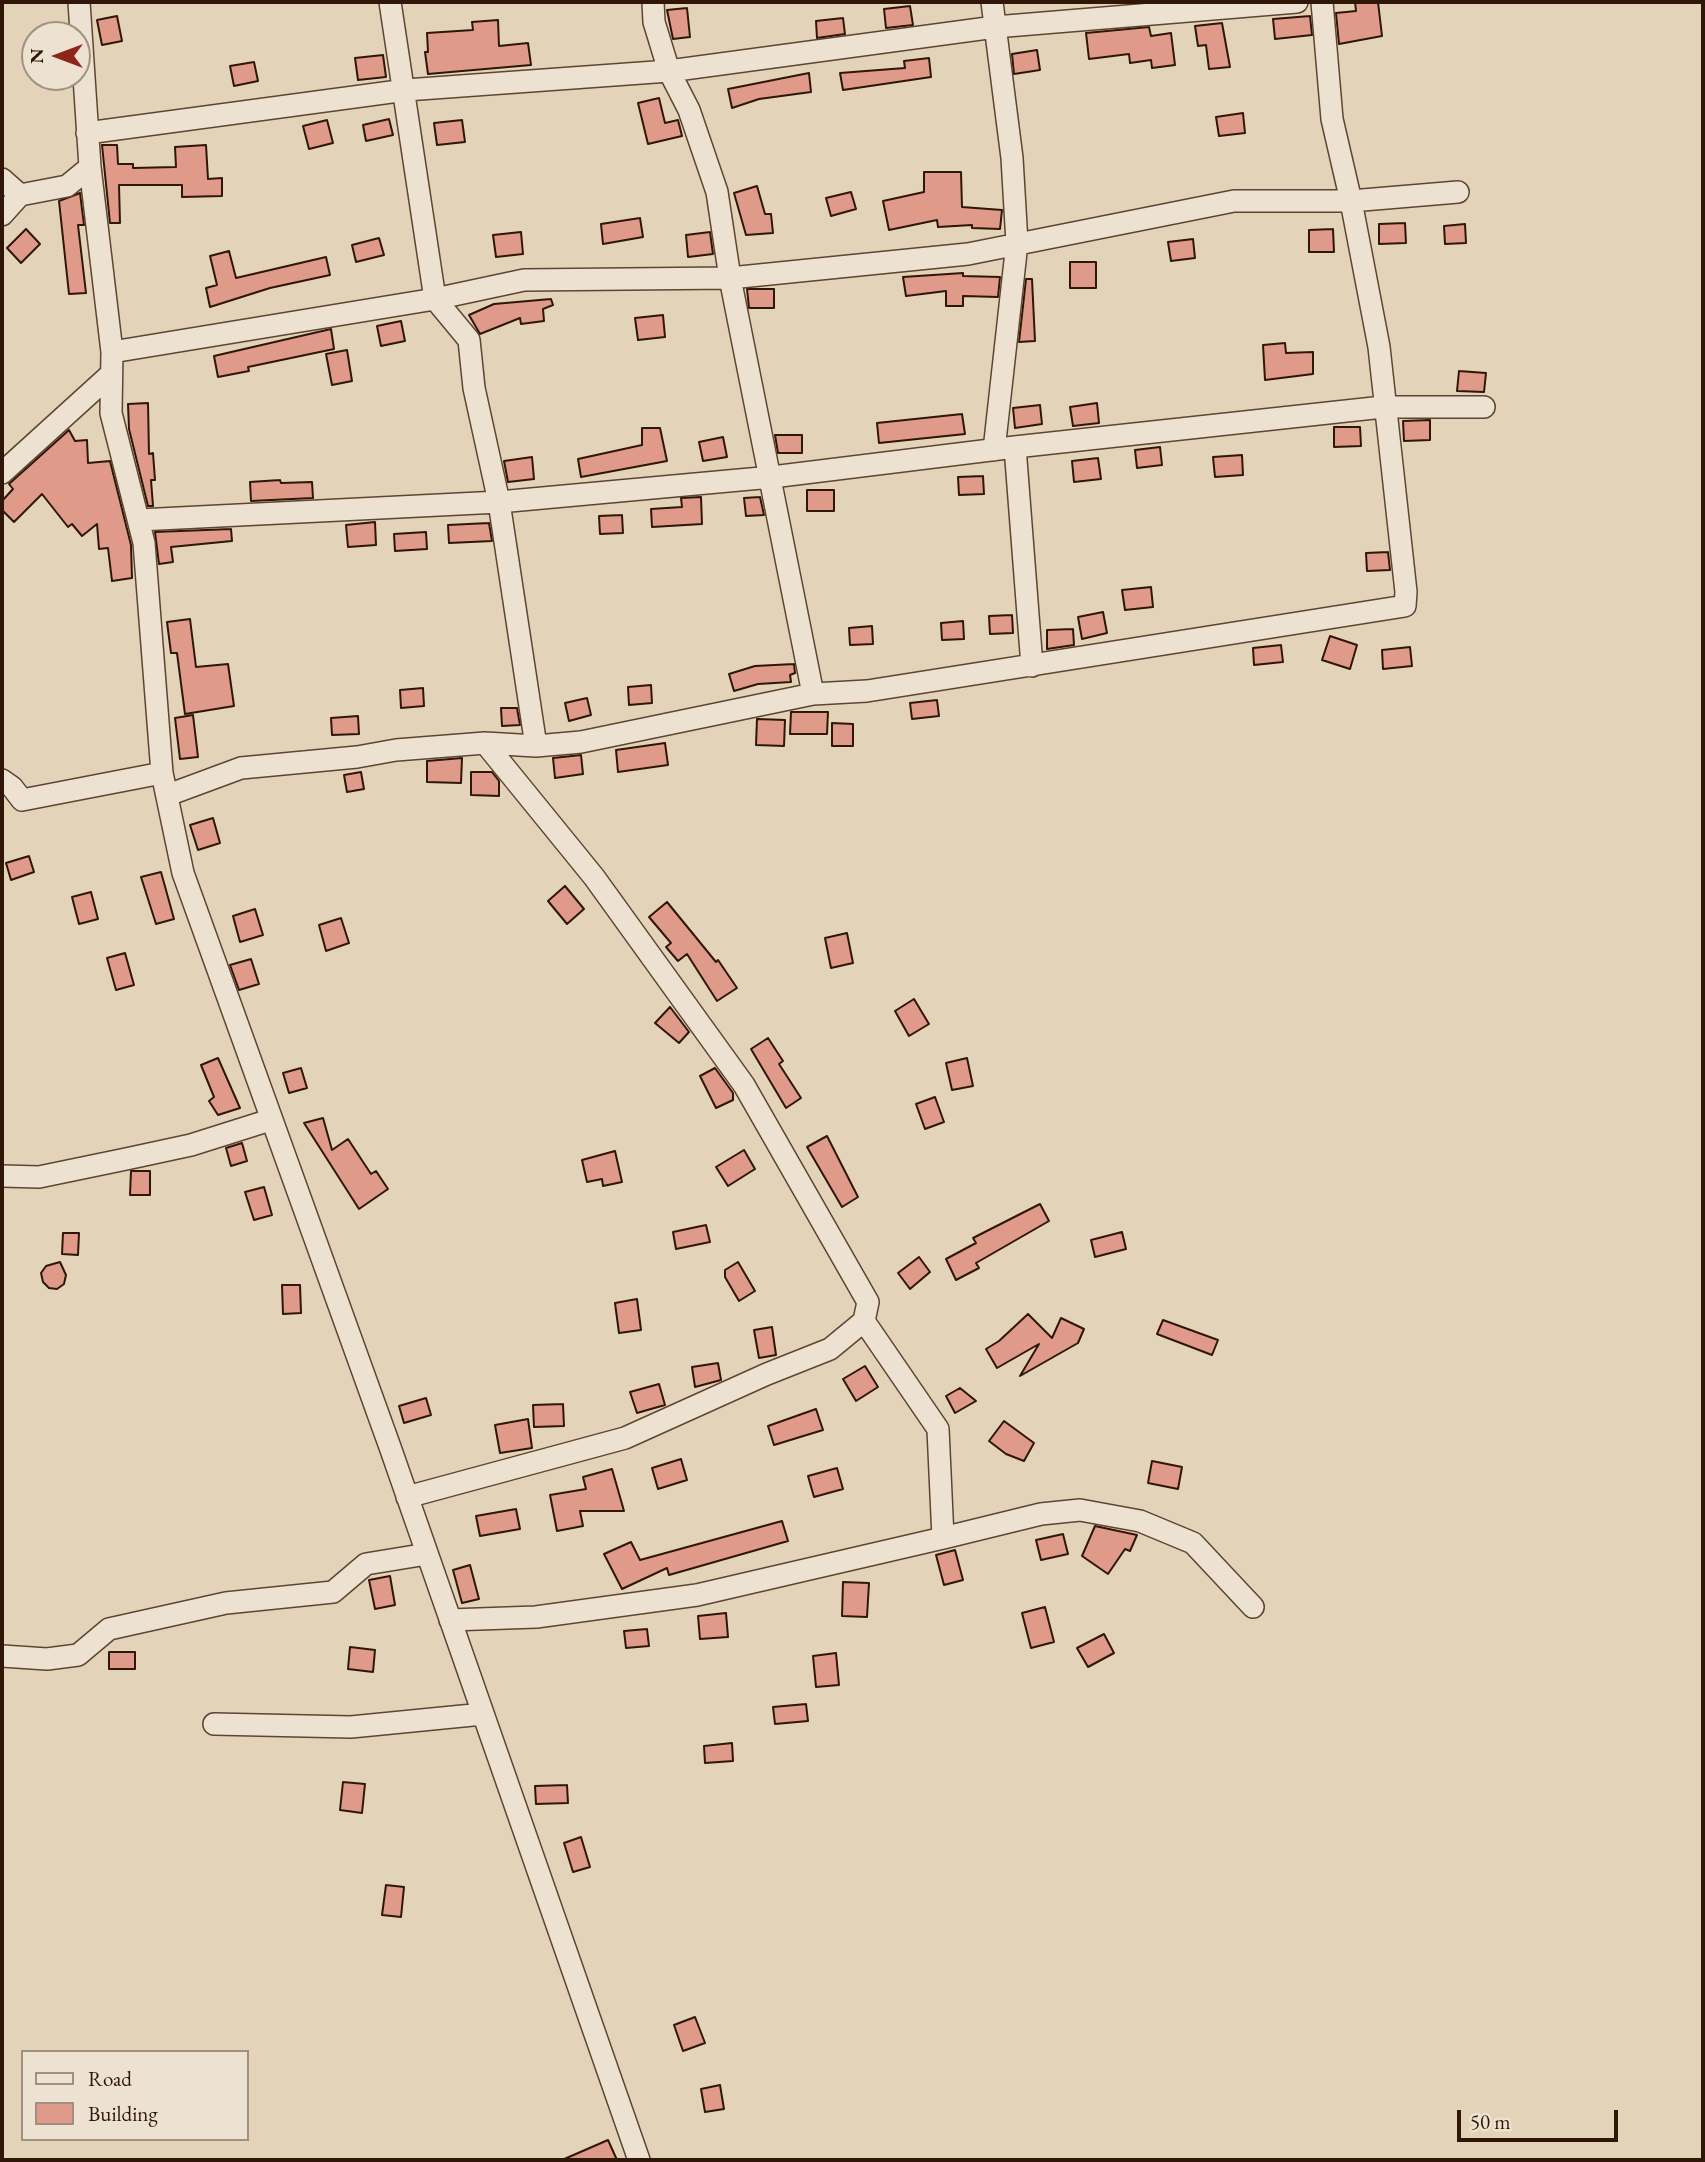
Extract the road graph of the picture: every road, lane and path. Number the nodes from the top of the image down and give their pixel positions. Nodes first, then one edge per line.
1 (79, 2) edge
2 (390, 2) edge
3 (653, 2) edge
4 (992, 2) edge
5 (1297, 2) edge
6 (1322, 2) edge
7 (995, 26) junction
8 (669, 71) junction
9 (406, 90) junction
10 (87, 133) junction
11 (90, 167) junction
12 (2, 179) edge
13 (1458, 192) dead end
14 (20, 195) junction
15 (1351, 201) junction
16 (2, 215) edge
17 (1017, 243) junction
18 (730, 278) junction
19 (436, 299) junction
20 (112, 352) junction
21 (110, 375) junction
22 (1383, 407) junction
23 (1484, 407) dead end
24 (1004, 448) junction
25 (2, 473) edge
26 (772, 477) junction
27 (499, 502) junction
28 (139, 520) junction
29 (1032, 666) junction
30 (813, 694) junction
31 (485, 743) junction
32 (536, 747) junction
33 (162, 773) junction
34 (2, 780) edge
35 (168, 795) junction
36 (12, 803) edge
37 (270, 1119) junction
38 (2, 1176) edge
39 (864, 1321) junction
40 (407, 1497) junction
41 (943, 1538) junction
42 (427, 1554) junction
43 (1253, 1606) dead end
44 (450, 1620) junction
45 (2, 1656) edge
46 (483, 1714) junction
47 (214, 1724) dead end
48 (639, 2160) edge

1 - 10 street
2 - 9 street
3 - 8 street
4 - 7 street
5 - 7 street
6 - 15 street
7 - 8 street
7 - 17 street
8 - 9 street
8 - 18 street
9 - 10 street
9 - 19 street
10 - 11 street
11 - 14 street
11 - 20 street
12 - 14 street
13 - 15 street
14 - 16 street
15 - 17 street
15 - 22 street
17 - 18 street
17 - 24 street
18 - 19 street
18 - 26 street
19 - 20 street
19 - 27 street
20 - 21 street
21 - 25 street
21 - 28 street
22 - 23 street
22 - 24 street
22 - 29 street
24 - 26 street
24 - 29 street
26 - 27 street
26 - 30 street
27 - 28 street
27 - 32 street
28 - 33 street
29 - 30 street
30 - 32 street
31 - 32 street
31 - 35 street
31 - 39 street
33 - 35 street
33 - 36 street
34 - 36 street
35 - 37 street
37 - 38 street
37 - 40 street
39 - 40 street
39 - 41 street
40 - 42 street
41 - 43 street
41 - 44 street
42 - 44 street
42 - 45 street
44 - 46 street
46 - 47 street
46 - 48 street

